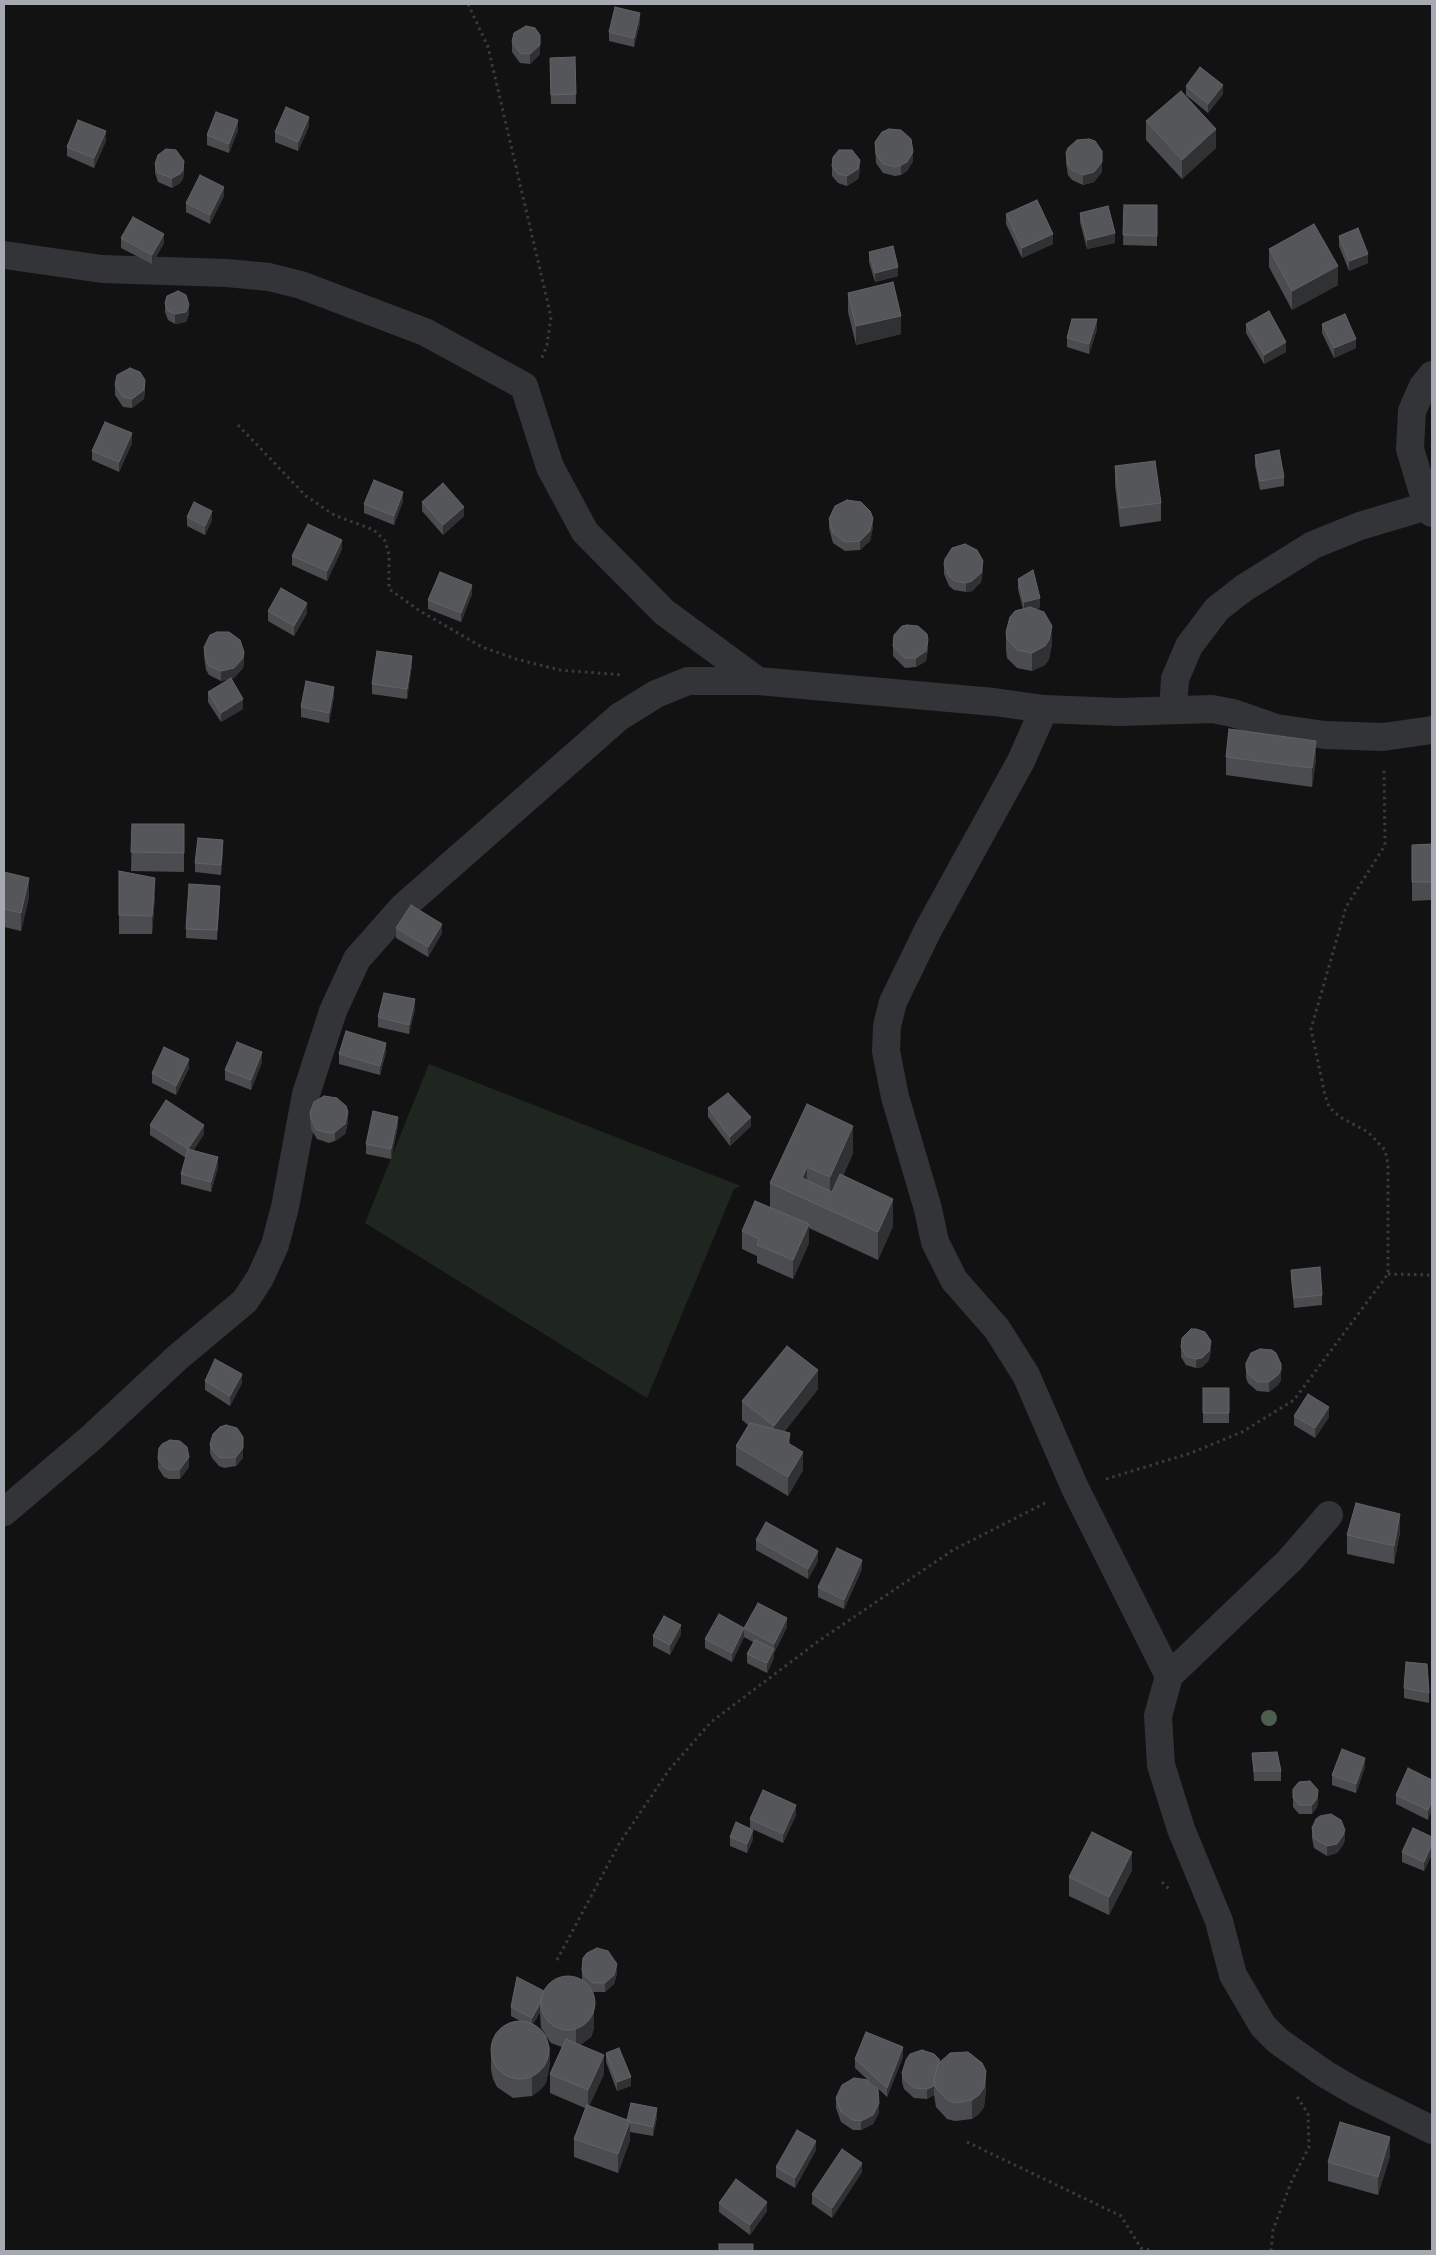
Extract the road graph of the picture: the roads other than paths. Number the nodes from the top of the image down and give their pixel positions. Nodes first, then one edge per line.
1 (4, 255) edge
2 (1432, 375) edge
3 (1430, 509) edge
4 (758, 681) junction
5 (1044, 709) junction
6 (1173, 710) junction
7 (1432, 730) edge
8 (4, 1512) edge
9 (1329, 1516) dead end
10 (1169, 1676) junction
11 (1432, 2130) edge

1 - 4 street
2 - 3 street
3 - 6 street
4 - 5 street
4 - 8 street
5 - 6 street
5 - 10 street
6 - 7 street
9 - 10 street
10 - 11 street

